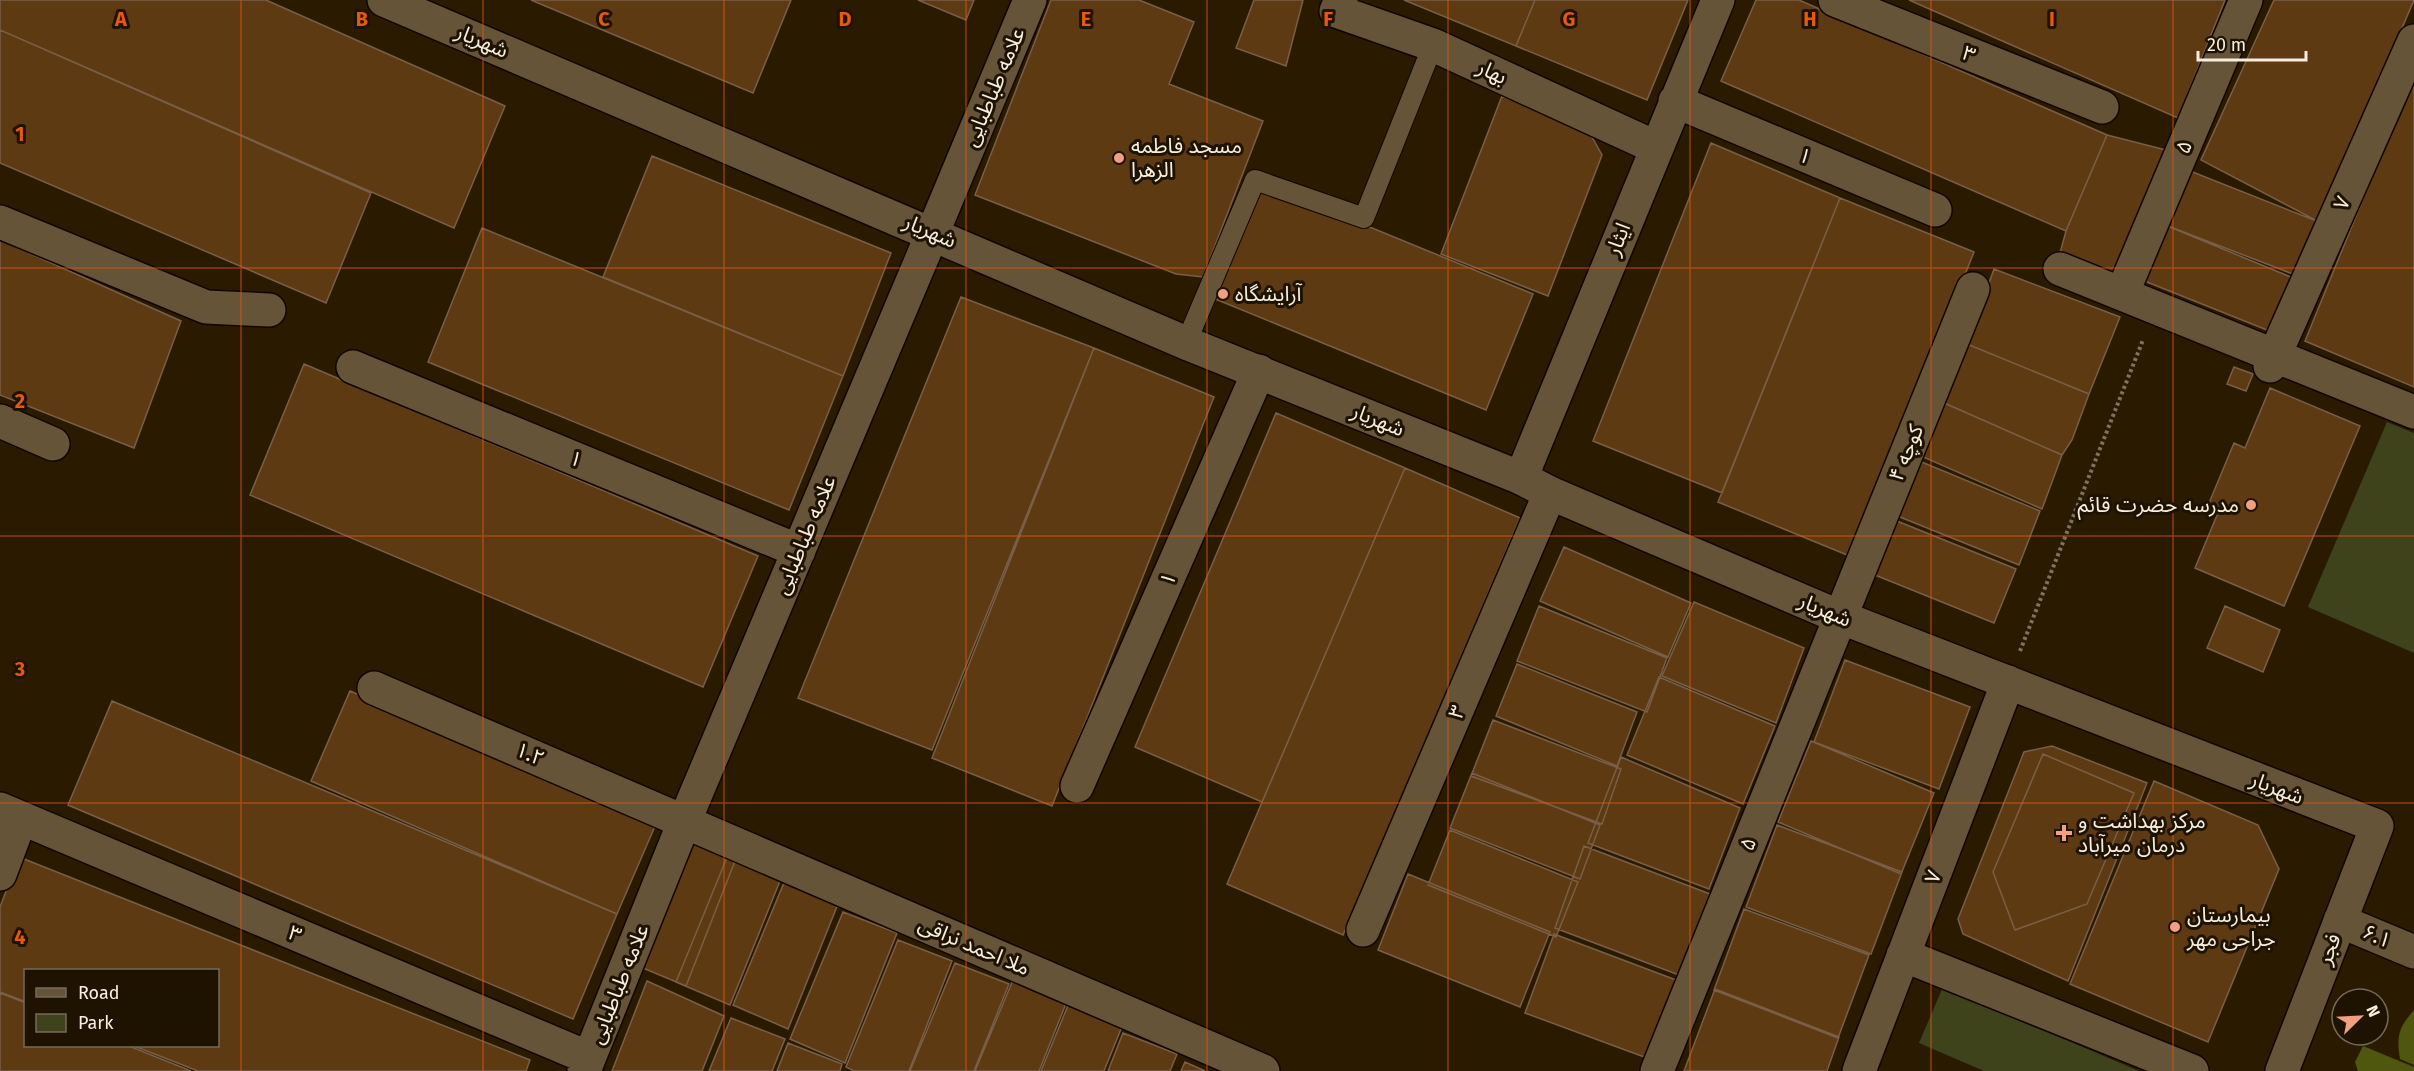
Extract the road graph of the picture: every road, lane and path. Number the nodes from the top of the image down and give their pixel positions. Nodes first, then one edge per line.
1 (1030, 0) edge
2 (1341, 0) edge
3 (1718, 0) edge
4 (1835, 0) edge
5 (2246, 0) edge
6 (398, 3) edge
7 (2414, 41) edge
8 (1433, 45) junction
9 (1675, 101) junction
10 (2102, 107) dead end
11 (1655, 147) junction
12 (1935, 210) dead end
13 (0, 222) edge
14 (933, 232) junction
15 (2060, 269) dead end
16 (1973, 289) dead end
17 (2122, 294) junction
18 (2156, 308) junction
19 (269, 310) dead end
20 (1186, 343) junction
21 (2272, 361) junction
22 (353, 367) dead end
23 (1259, 371) junction
24 (2414, 412) edge
25 (0, 421) edge
26 (52, 444) dead end
27 (1521, 478) junction
28 (1550, 494) junction
29 (799, 551) junction
30 (1840, 617) junction
31 (2008, 682) junction
32 (374, 688) dead end
33 (1077, 786) dead end
34 (10, 813) edge
35 (685, 820) junction
36 (2377, 826) joint
37 (0, 874) edge
38 (2340, 921) junction
39 (1363, 930) dead end
40 (2414, 952) edge
41 (1903, 955) junction
42 (586, 1065) edge
43 (1263, 1071) edge
44 (1657, 1071) edge
45 (1860, 1071) edge
46 (2192, 1071) edge
47 (2282, 1071) edge

1 - 14 street, علامه طباطبایی
2 - 8 street, بهار
3 - 9 street, ایثار
4 - 10 street, ۳
5 - 17 street, ۵
6 - 14 street, شهریار
7 - 21 street, ۷
8 - 11 street, بهار
8 - 20 lane
9 - 11 street, ایثار
9 - 12 street, ۱
11 - 27 street, ایثار
13 - 19 street
14 - 20 street, شهریار
14 - 29 street, علامه طباطبایی
15 - 17 street
16 - 30 street, کوچه ۴
17 - 18 street
18 - 21 street
18 - 31 path
20 - 23 street, شهریار
21 - 24 street
22 - 29 street, ۱
23 - 27 street, شهریار
23 - 33 street, ۱
25 - 26 street
27 - 28 street, شهریار
28 - 30 street, شهریار
28 - 39 street, ۳
29 - 35 street, علامه طباطبایی
30 - 31 street, شهریار
30 - 44 street, ۵
31 - 36 street, شهریار
31 - 41 street, ۷
32 - 35 street, ۱.۲
34 - 37 street
34 - 42 street, ۳
35 - 42 street, علامه طباطبایی
35 - 43 street, ملا احمد نراقی
36 - 38 street, فجر
38 - 40 street, ۶.۱
38 - 47 street, فجر
41 - 45 street, ۷
41 - 46 street

